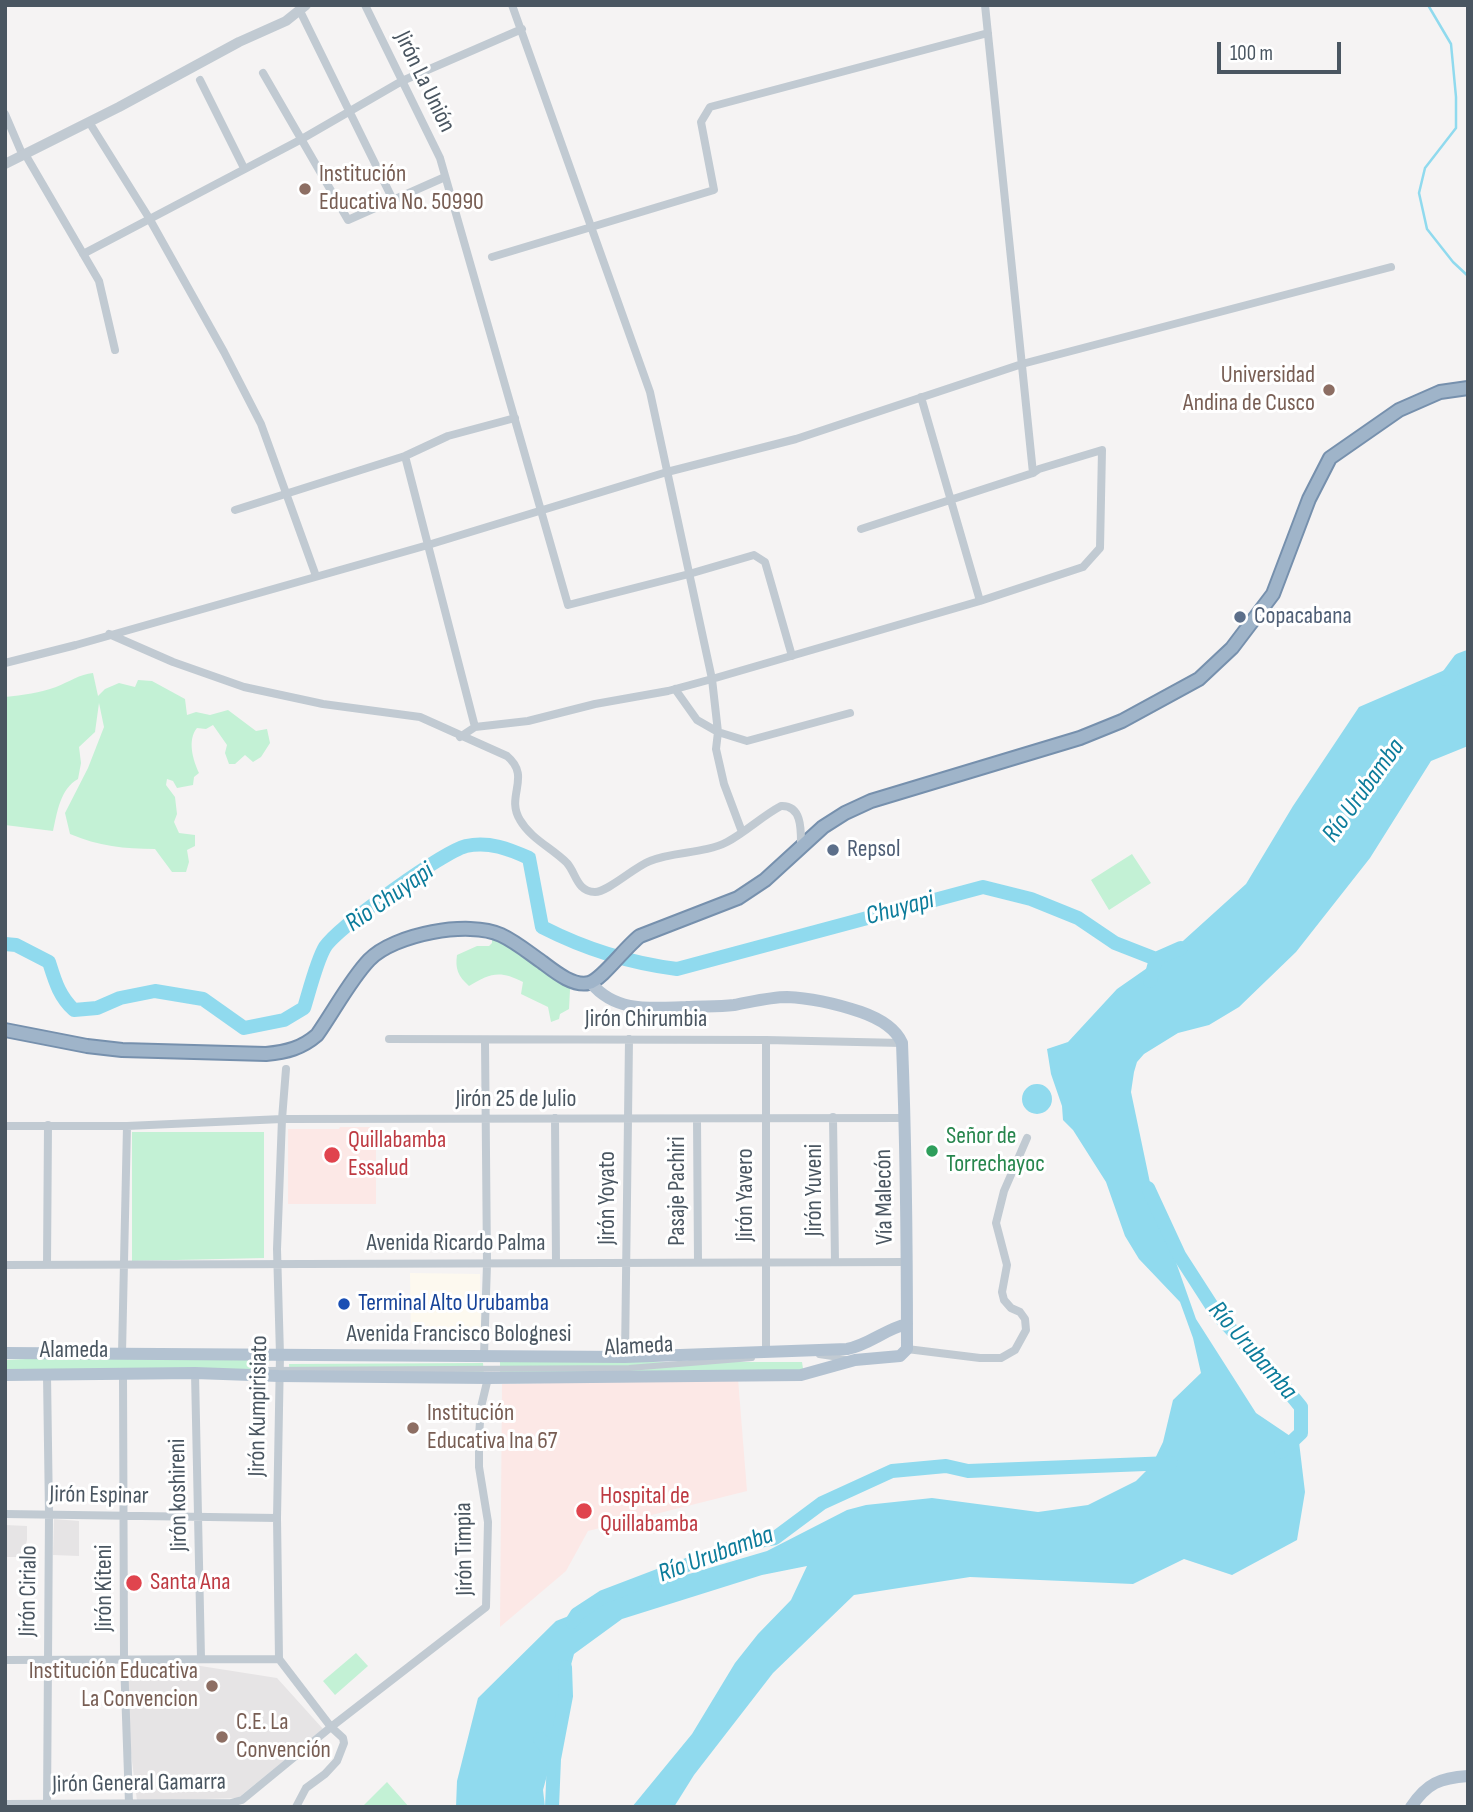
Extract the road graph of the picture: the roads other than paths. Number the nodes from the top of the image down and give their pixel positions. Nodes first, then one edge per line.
1 (365, 5) edge
2 (512, 5) edge
3 (985, 5) edge
4 (303, 8) edge
5 (522, 29) junction
6 (988, 33) junction
7 (264, 74) dead end
8 (200, 80) dead end
9 (402, 80) junction
10 (349, 111) junction
11 (5, 114) edge
12 (89, 122) junction
13 (300, 140) junction
14 (24, 155) junction
15 (5, 164) edge
16 (244, 168) junction
17 (445, 177) junction
18 (393, 200) junction
19 (149, 218) junction
20 (591, 226) junction
21 (83, 254) junction
22 (492, 257) dead end
23 (1391, 267) dead end
24 (115, 350) dead end
25 (1022, 364) junction
26 (1468, 388) edge
27 (920, 397) junction
28 (514, 418) junction
29 (405, 456) junction
30 (667, 472) junction
31 (1033, 473) junction
32 (286, 495) junction
33 (950, 499) junction
34 (234, 510) dead end
35 (541, 510) junction
36 (861, 529) dead end
37 (428, 545) junction
38 (689, 574) junction
39 (316, 576) junction
40 (980, 601) junction
41 (109, 634) junction
42 (792, 656) junction
43 (5, 663) edge
44 (712, 679) junction
45 (674, 689) junction
46 (850, 713) dead end
47 (475, 727) junction
48 (718, 732) junction
49 (460, 737) junction
50 (742, 832) junction
51 (802, 845) junction
52 (591, 983) junction
53 (5, 1030) edge
54 (389, 1039) dead end
55 (629, 1039) junction
56 (766, 1040) junction
57 (485, 1041) junction
58 (902, 1043) junction
59 (286, 1069) dead end
60 (834, 1117) junction
61 (555, 1118) junction
62 (905, 1118) junction
63 (282, 1119) junction
64 (486, 1119) junction
65 (697, 1119) junction
66 (765, 1119) junction
67 (627, 1120) junction
68 (5, 1125) edge
69 (48, 1125) junction
70 (127, 1126) junction
71 (1027, 1138) dead end
72 (698, 1262) junction
73 (835, 1262) junction
74 (907, 1262) junction
75 (124, 1263) junction
76 (277, 1263) junction
77 (556, 1263) junction
78 (765, 1263) junction
79 (487, 1264) junction
80 (628, 1264) junction
81 (5, 1265) edge
82 (47, 1265) junction
83 (907, 1324) junction
84 (907, 1349) junction
85 (804, 1350) junction
86 (766, 1352) junction
87 (5, 1353) edge
88 (122, 1353) junction
89 (280, 1355) junction
90 (484, 1355) junction
91 (625, 1357) junction
92 (855, 1360) junction
93 (5, 1373) edge
94 (195, 1373) junction
95 (279, 1373) junction
96 (123, 1374) junction
97 (808, 1374) junction
98 (47, 1375) junction
99 (488, 1378) junction
100 (5, 1514) edge
101 (48, 1514) junction
102 (124, 1514) junction
103 (198, 1518) junction
104 (276, 1518) junction
105 (201, 1658) junction
106 (5, 1660) edge
107 (47, 1660) junction
108 (124, 1660) junction
109 (279, 1660) junction
110 (331, 1727) junction
111 (1468, 1776) edge
112 (130, 1803) junction
113 (5, 1804) edge
114 (230, 1805) edge
115 (47, 1806) edge
116 (296, 1807) edge
117 (1411, 1807) edge

1 - 9 street, Jirón La Unión
2 - 5 street
3 - 6 street
4 - 10 street
4 - 12 street
5 - 9 street
5 - 20 street
6 - 20 street
6 - 25 street
7 - 13 street
8 - 16 street
9 - 10 street
9 - 17 street, Jirón La Unión
10 - 13 street
10 - 18 street
11 - 14 street
12 - 14 street
12 - 19 street
13 - 16 street
13 - 18 street
14 - 15 street
14 - 21 street
16 - 19 street
17 - 18 street
17 - 28 street, Jirón La Unión
19 - 21 street
19 - 32 street
20 - 22 street
20 - 30 street
21 - 24 street
23 - 25 street
25 - 27 street
25 - 31 street
26 - 51 highway
27 - 30 street
27 - 33 street
28 - 29 street
28 - 35 street, Jirón La Unión
29 - 32 street
29 - 37 street
30 - 35 street
30 - 38 street
31 - 33 street
31 - 40 street
32 - 34 street
32 - 39 street
33 - 36 street
33 - 40 street
35 - 37 street
35 - 38 street, Jirón La Unión
37 - 39 street
37 - 47 street
38 - 42 street
38 - 44 street
39 - 41 street
40 - 42 street
41 - 43 street
41 - 49 street
42 - 44 street
44 - 45 street
44 - 48 street
45 - 47 street
45 - 48 street
46 - 48 street
47 - 49 street
48 - 50 street
49 - 50 street
50 - 51 street
51 - 52 highway
52 - 53 highway
52 - 58 main road
54 - 57 street, Jirón Chirumbia
55 - 56 street, Jirón Chirumbia
55 - 57 street, Jirón Chirumbia
55 - 67 street, Jirón Yoyato
56 - 58 street, Jirón Chirumbia
56 - 66 street, Jirón Yavero
57 - 64 street
58 - 62 main road, Vía Malecón
59 - 63 street, Jirón Kumpirisiato
60 - 62 street, Jirón 25 de Julio
60 - 66 street, Jirón 25 de Julio
60 - 73 street, Jirón Yuveni
61 - 64 street, Jirón 25 de Julio
61 - 67 street, Jirón 25 de Julio
61 - 77 street
62 - 74 main road, Vía Malecón
63 - 64 street, Jirón 25 de Julio
63 - 70 street, Jirón 25 de Julio
63 - 76 street, Jirón Kumpirisiato
64 - 79 street
65 - 66 street, Jirón 25 de Julio
65 - 67 street, Jirón 25 de Julio
65 - 72 street, Pasaje Pachiri
66 - 78 street, Jirón Yavero
67 - 80 street, Jirón Yoyato
68 - 69 street, Jirón 25 de Julio
69 - 70 street, Jirón 25 de Julio
69 - 82 street
70 - 75 street
71 - 84 street
72 - 78 street, Avenida Ricardo Palma
72 - 80 street, Avenida Ricardo Palma
73 - 74 street, Avenida Ricardo Palma
73 - 78 street, Avenida Ricardo Palma
74 - 83 main road, Vía Malecón
75 - 76 street, Avenida Ricardo Palma
75 - 82 street, Avenida Ricardo Palma
75 - 88 street
76 - 79 street, Avenida Ricardo Palma
76 - 89 street, Jirón Kumpirisiato
77 - 79 street, Avenida Ricardo Palma
77 - 80 street, Avenida Ricardo Palma
78 - 86 street, Jirón Yavero
79 - 90 street
80 - 91 street, Jirón Yoyato
81 - 82 street, Avenida Ricardo Palma
83 - 84 main road, Vía Malecón
83 - 85 main road, Avenida Francisco Bolognesi
84 - 92 main road, Avenida Francisco Bolognesi
85 - 86 main road, Avenida Francisco Bolognesi
85 - 97 main road
86 - 91 main road, Avenida Francisco Bolognesi
87 - 88 main road, Avenida Francisco Bolognesi
88 - 89 main road, Avenida Francisco Bolognesi
89 - 90 main road, Avenida Francisco Bolognesi
89 - 95 street, Jirón Kumpirisiato
90 - 91 main road, Avenida Francisco Bolognesi
92 - 95 street, Alameda
92 - 97 main road, Avenida Francisco Bolognesi
93 - 94 street, Alameda
93 - 98 main road, Avenida Francisco Bolognesi
94 - 95 main road, Avenida Francisco Bolognesi
94 - 96 main road, Avenida Francisco Bolognesi
94 - 103 street, Jirón koshireni
95 - 99 main road, Avenida Francisco Bolognesi
95 - 104 street, Jirón Kumpirisiato
96 - 98 main road, Avenida Francisco Bolognesi
96 - 102 street, Jirón Kiteni
97 - 99 main road, Avenida Francisco Bolognesi
98 - 101 street, Jirón Cirialo
99 - 110 street, Jirón Timpia
100 - 101 street, Jirón Espinar
101 - 102 street, Jirón Espinar
101 - 107 street, Jirón Cirialo
102 - 103 street, Jirón Espinar
102 - 108 street, Jirón Kiteni
103 - 104 street, Jirón Espinar
103 - 105 street, Jirón koshireni
104 - 109 street, Jirón Kumpirisiato
105 - 108 street
105 - 109 street
106 - 107 street
107 - 108 street
107 - 115 street, Jirón Cirialo
108 - 112 street, Jirón Kiteni
109 - 110 street
110 - 114 street, Jirón General Gamarra
110 - 116 street
111 - 117 main road
112 - 114 street, Jirón General Gamarra
112 - 115 street, Jirón General Gamarra
113 - 115 street, Jirón General Gamarra

